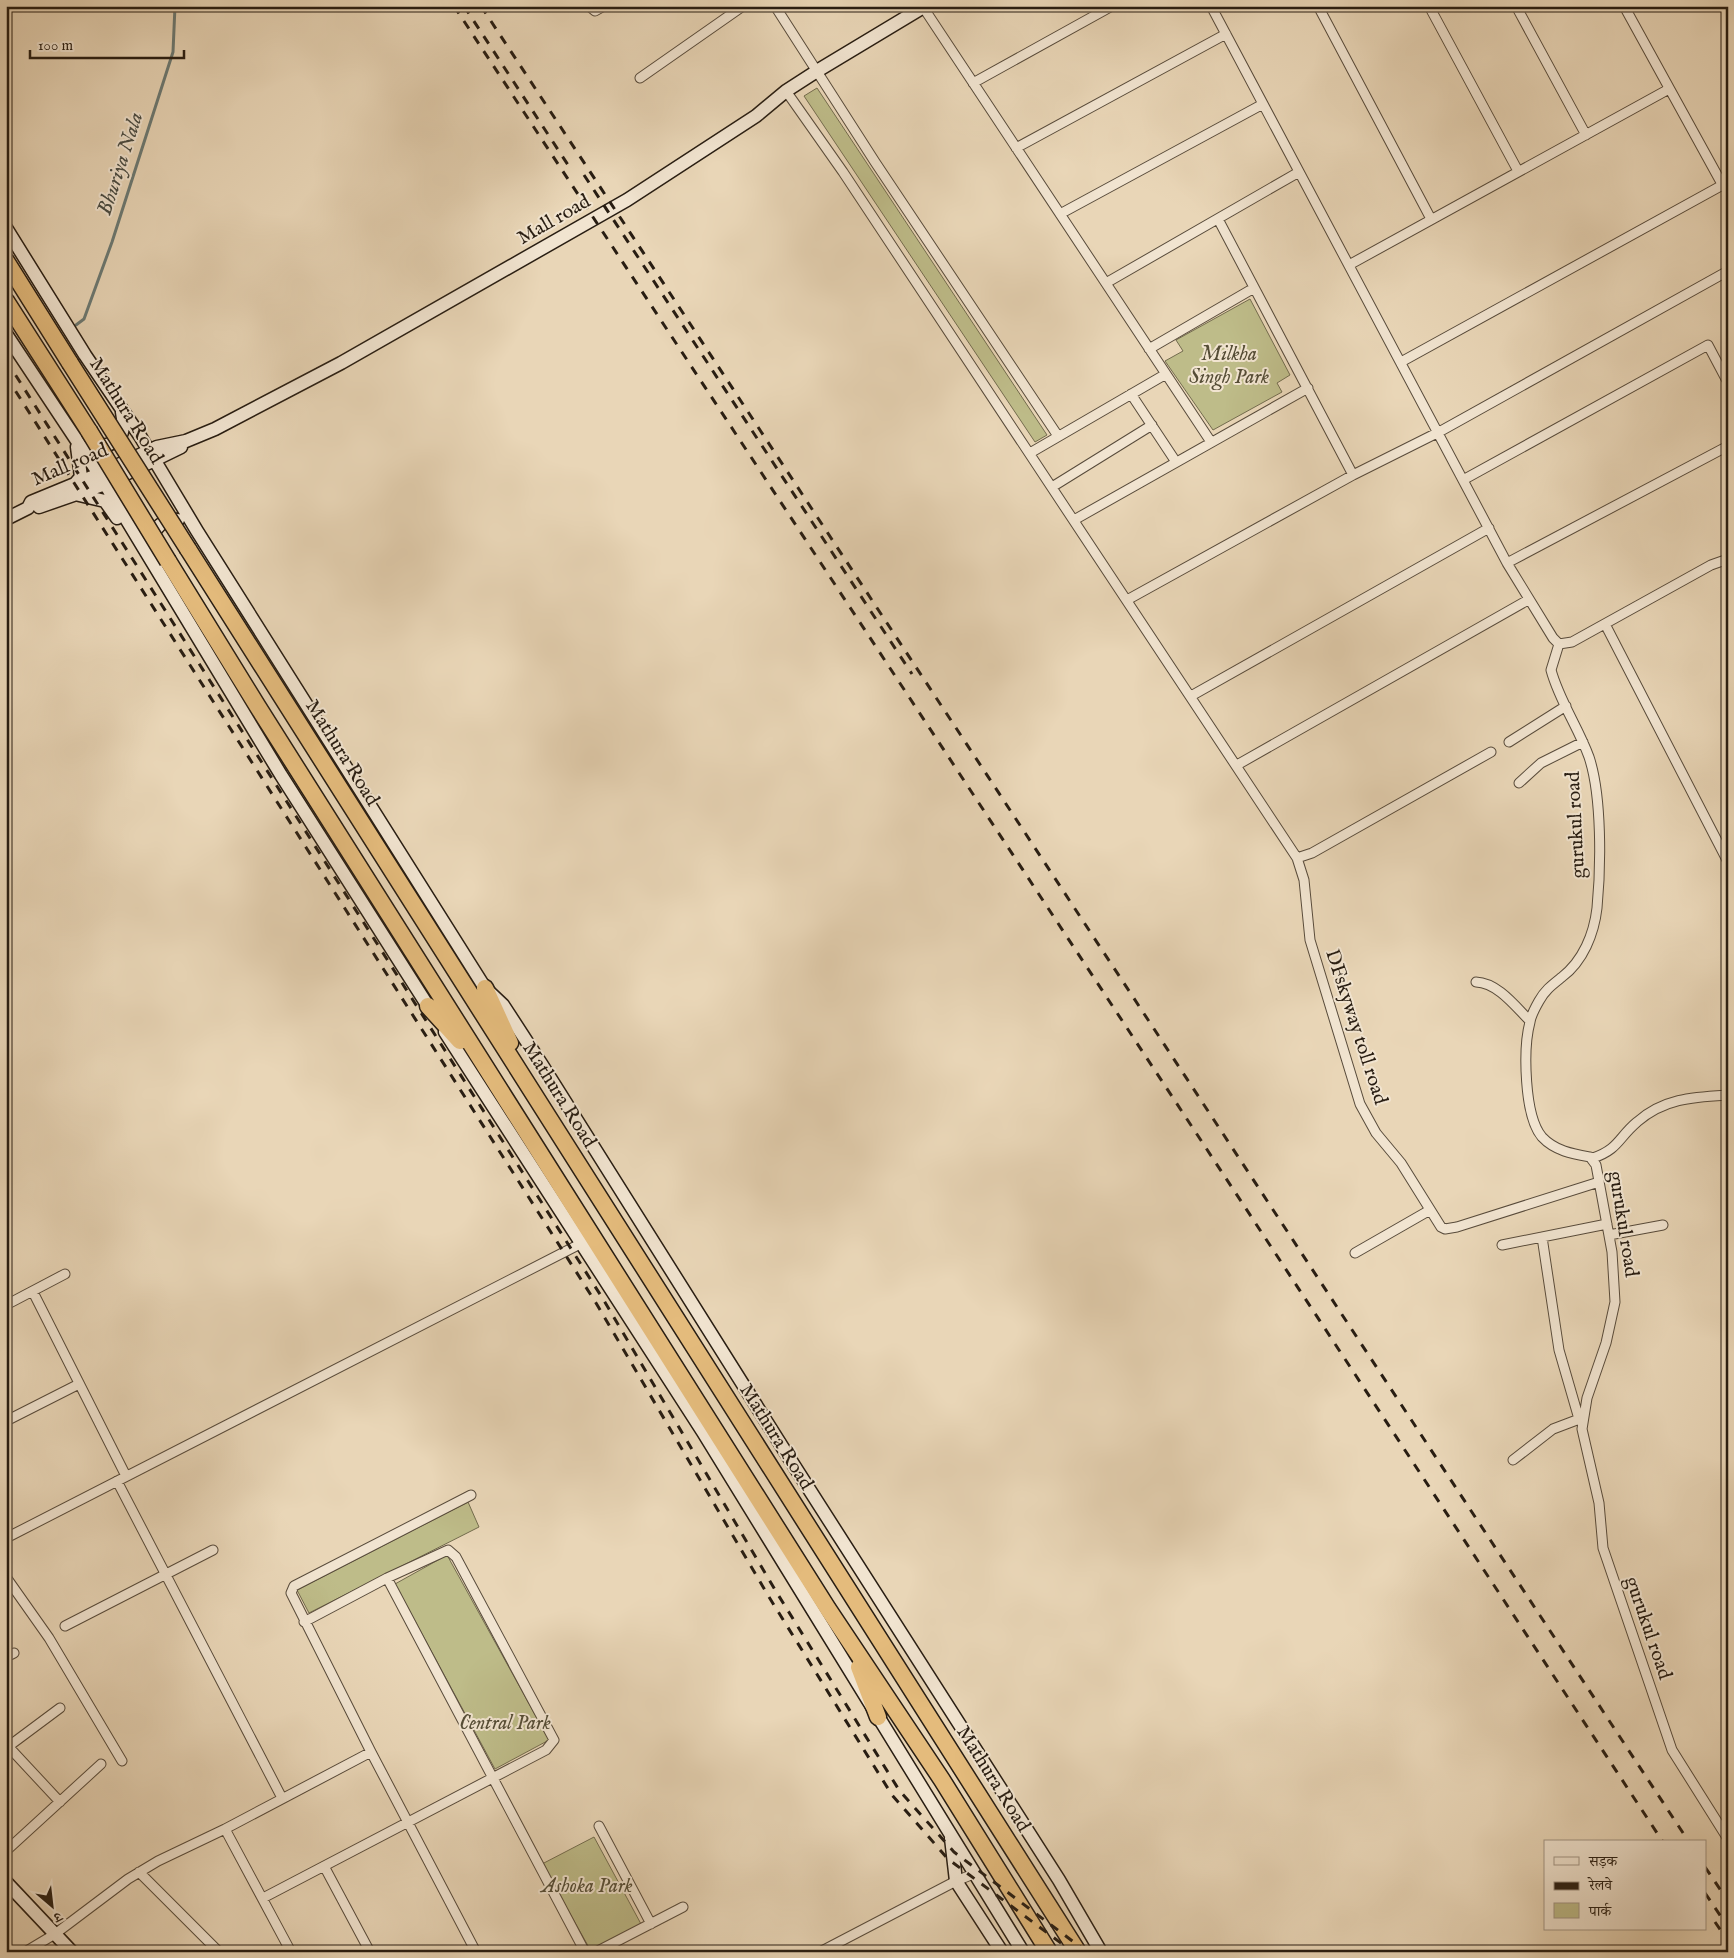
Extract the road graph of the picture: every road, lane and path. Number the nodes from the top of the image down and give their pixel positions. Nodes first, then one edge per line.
1 (588, 6) edge
2 (604, 6) edge
3 (743, 6) edge
4 (776, 6) edge
5 (1112, 6) edge
6 (1211, 6) edge
7 (1318, 6) edge
8 (1429, 6) edge
9 (1516, 6) edge
10 (1624, 6) edge
11 (924, 7) edge
12 (1226, 34) junction
13 (817, 71) junction
14 (640, 78) dead end
15 (973, 83) junction
16 (1669, 88) junction
17 (786, 91) junction
18 (1263, 104) junction
19 (1586, 134) junction
20 (1016, 148) junction
21 (1518, 171) junction
22 (1299, 172) junction
23 (1725, 183) edge
24 (1060, 214) junction
25 (1218, 219) junction
26 (1431, 219) junction
27 (6, 228) edge
28 (6, 261) edge
29 (1349, 264) junction
30 (1728, 271) edge
31 (1106, 283) junction
32 (1254, 288) junction
33 (6, 301) edge
34 (6, 334) edge
35 (1149, 349) junction
36 (1401, 362) junction
37 (1166, 374) junction
38 (1726, 380) dead end
39 (1308, 388) junction
40 (1131, 394) junction
41 (122, 410) junction
42 (1152, 425) junction
43 (1439, 432) junction
44 (72, 434) junction
45 (1058, 436) junction
46 (1211, 442) junction
47 (1728, 446) edge
48 (1030, 454) junction
49 (154, 455) junction
50 (1176, 462) junction
51 (1353, 475) junction
52 (102, 479) junction
53 (1463, 480) junction
54 (1052, 487) junction
55 (75, 489) junction
56 (6, 519) edge
57 (1074, 520) junction
58 (1488, 528) junction
59 (197, 531) junction
60 (1728, 559) edge
61 (153, 562) junction
62 (1507, 564) junction
63 (1127, 600) junction
64 (1528, 600) junction
65 (1605, 624) junction
66 (197, 635) junction
67 (1559, 644) junction
68 (285, 672) junction
69 (1191, 696) junction
70 (1566, 706) junction
71 (1508, 742) dead end
72 (1583, 742) junction
73 (1491, 752) dead end
74 (1237, 765) junction
75 (1519, 783) dead end
76 (1297, 858) junction
77 (1727, 860) edge
78 (1476, 982) dead end
79 (479, 993) junction
80 (428, 1006) junction
81 (1530, 1021) junction
82 (489, 1072) junction
83 (1728, 1095) edge
84 (1593, 1158) junction
85 (1599, 1182) junction
86 (1430, 1210) junction
87 (1607, 1224) junction
88 (1663, 1225) dead end
89 (1609, 1234) junction
90 (1542, 1237) junction
91 (582, 1242) junction
92 (1502, 1245) dead end
93 (1355, 1253) dead end
94 (65, 1274) dead end
95 (32, 1292) junction
96 (6, 1305) edge
97 (79, 1384) junction
98 (1581, 1418) junction
99 (6, 1421) edge
100 (1513, 1460) dead end
101 (122, 1479) junction
102 (471, 1495) dead end
103 (10, 1536) dead end
104 (213, 1550) dead end
105 (166, 1574) junction
106 (6, 1576) edge
107 (387, 1578) junction
108 (304, 1622) junction
109 (65, 1626) dead end
110 (849, 1641) junction
111 (60, 1708) dead end
112 (878, 1717) junction
113 (8, 1745) edge
114 (370, 1752) junction
115 (122, 1762) dead end
116 (101, 1764) dead end
117 (493, 1778) junction
118 (282, 1798) junction
119 (60, 1802) junction
120 (408, 1822) junction
121 (599, 1826) dead end
122 (225, 1829) junction
123 (951, 1833) junction
124 (1728, 1839) edge
125 (6, 1851) edge
126 (324, 1866) junction
127 (139, 1872) junction
128 (976, 1873) junction
129 (956, 1881) junction
130 (6, 1882) edge
131 (263, 1898) junction
132 (683, 1907) dead end
133 (651, 1924) junction
134 (55, 1934) junction
135 (25, 1952) edge
136 (72, 1952) edge
137 (219, 1952) edge
138 (291, 1952) edge
139 (370, 1952) edge
140 (476, 1952) edge
141 (585, 1952) edge
142 (596, 1952) edge
143 (820, 1952) edge
144 (1002, 1952) edge
145 (1023, 1952) edge
146 (1049, 1952) edge
147 (1078, 1952) edge
148 (1101, 1952) edge

1 - 2 street
3 - 14 street
4 - 13 street
5 - 15 street
6 - 12 street
7 - 26 street
8 - 21 street
9 - 19 street
10 - 16 street
11 - 13 main road, Mall road
11 - 15 street
12 - 18 street
12 - 20 street
13 - 17 main road, Mall road
13 - 45 street
15 - 20 street
16 - 19 street
16 - 23 street
17 - 48 street, DFskyway toll road
17 - 49 main road, Mall road
18 - 22 street
18 - 24 street
19 - 21 street
20 - 24 street
21 - 26 street
22 - 25 street
22 - 29 street
23 - 36 street
24 - 31 street
25 - 31 street
25 - 32 street
26 - 29 street
27 - 41 main road
28 - 79 highway, Mathura Road, bridge
29 - 36 street
30 - 43 street
31 - 35 street
32 - 35 street
32 - 39 street
33 - 82 highway, Mathura Road, bridge
34 - 44 main road
35 - 37 street
36 - 43 street
37 - 40 street
37 - 46 street
38 - 53 street
39 - 46 street
39 - 51 street
40 - 42 street
40 - 45 street
41 - 44 main road
41 - 49 main road
42 - 50 street
42 - 54 street
43 - 51 street
43 - 53 street
44 - 52 main road
44 - 55 main road
45 - 48 street
46 - 50 street
47 - 62 street
48 - 54 street, DFskyway toll road
49 - 52 main road, Mall road
49 - 59 main road
49 - 68 main road
50 - 57 street
51 - 63 street
52 - 55 main road, Mall road
52 - 61 main road
53 - 58 street
54 - 57 street, DFskyway toll road
55 - 56 main road, Mall road
55 - 66 main road
57 - 63 street, DFskyway toll road
58 - 62 street
58 - 69 street
59 - 61 main road
59 - 68 main road
60 - 65 street
61 - 66 main road
62 - 64 street
63 - 69 street, DFskyway toll road
64 - 67 street
64 - 74 street
65 - 67 street
65 - 77 street
66 - 80 main road
67 - 70 street, gurukul road
68 - 79 main road
69 - 74 street, DFskyway toll road
70 - 71 street
70 - 72 street, gurukul road
72 - 75 street
72 - 81 street, gurukul road
73 - 76 street
74 - 76 street, DFskyway toll road
76 - 86 street, DFskyway toll road
78 - 81 street
79 - 147 highway, Mathura Road
79 - 148 main road
80 - 82 highway
80 - 91 main road
81 - 84 street, gurukul road
82 - 110 highway, Mathura Road
83 - 84 street
84 - 85 street, gurukul road
85 - 86 street, DFskyway toll road
85 - 87 street, gurukul road
86 - 93 street
87 - 89 street, gurukul road
87 - 90 street
88 - 89 street
89 - 98 street, gurukul road
90 - 92 street
90 - 98 street
91 - 101 street
91 - 112 main road
94 - 95 street
95 - 96 street
95 - 97 street
97 - 99 street
97 - 101 street
98 - 100 street
98 - 124 street, gurukul road
101 - 103 street
101 - 105 street
102 - 108 street
104 - 105 street
105 - 109 street
105 - 118 street
106 - 115 street
107 - 108 street
107 - 117 street
107 - 117 street
108 - 114 street
110 - 112 highway
110 - 146 highway, Mathura Road
111 - 113 street
112 - 123 main road
113 - 119 street
114 - 118 street
114 - 120 street
116 - 119 street
117 - 120 street
117 - 141 street
118 - 122 street
119 - 125 street
120 - 126 street
120 - 140 street
121 - 133 street
122 - 127 street
122 - 131 street
123 - 128 main road
123 - 129 main road
126 - 131 street
126 - 139 street
127 - 134 street
127 - 137 street
128 - 129 street
128 - 145 main road
129 - 143 street
129 - 144 main road
130 - 134 main road
131 - 138 street
132 - 133 street
133 - 142 street
134 - 135 street
134 - 136 main road

